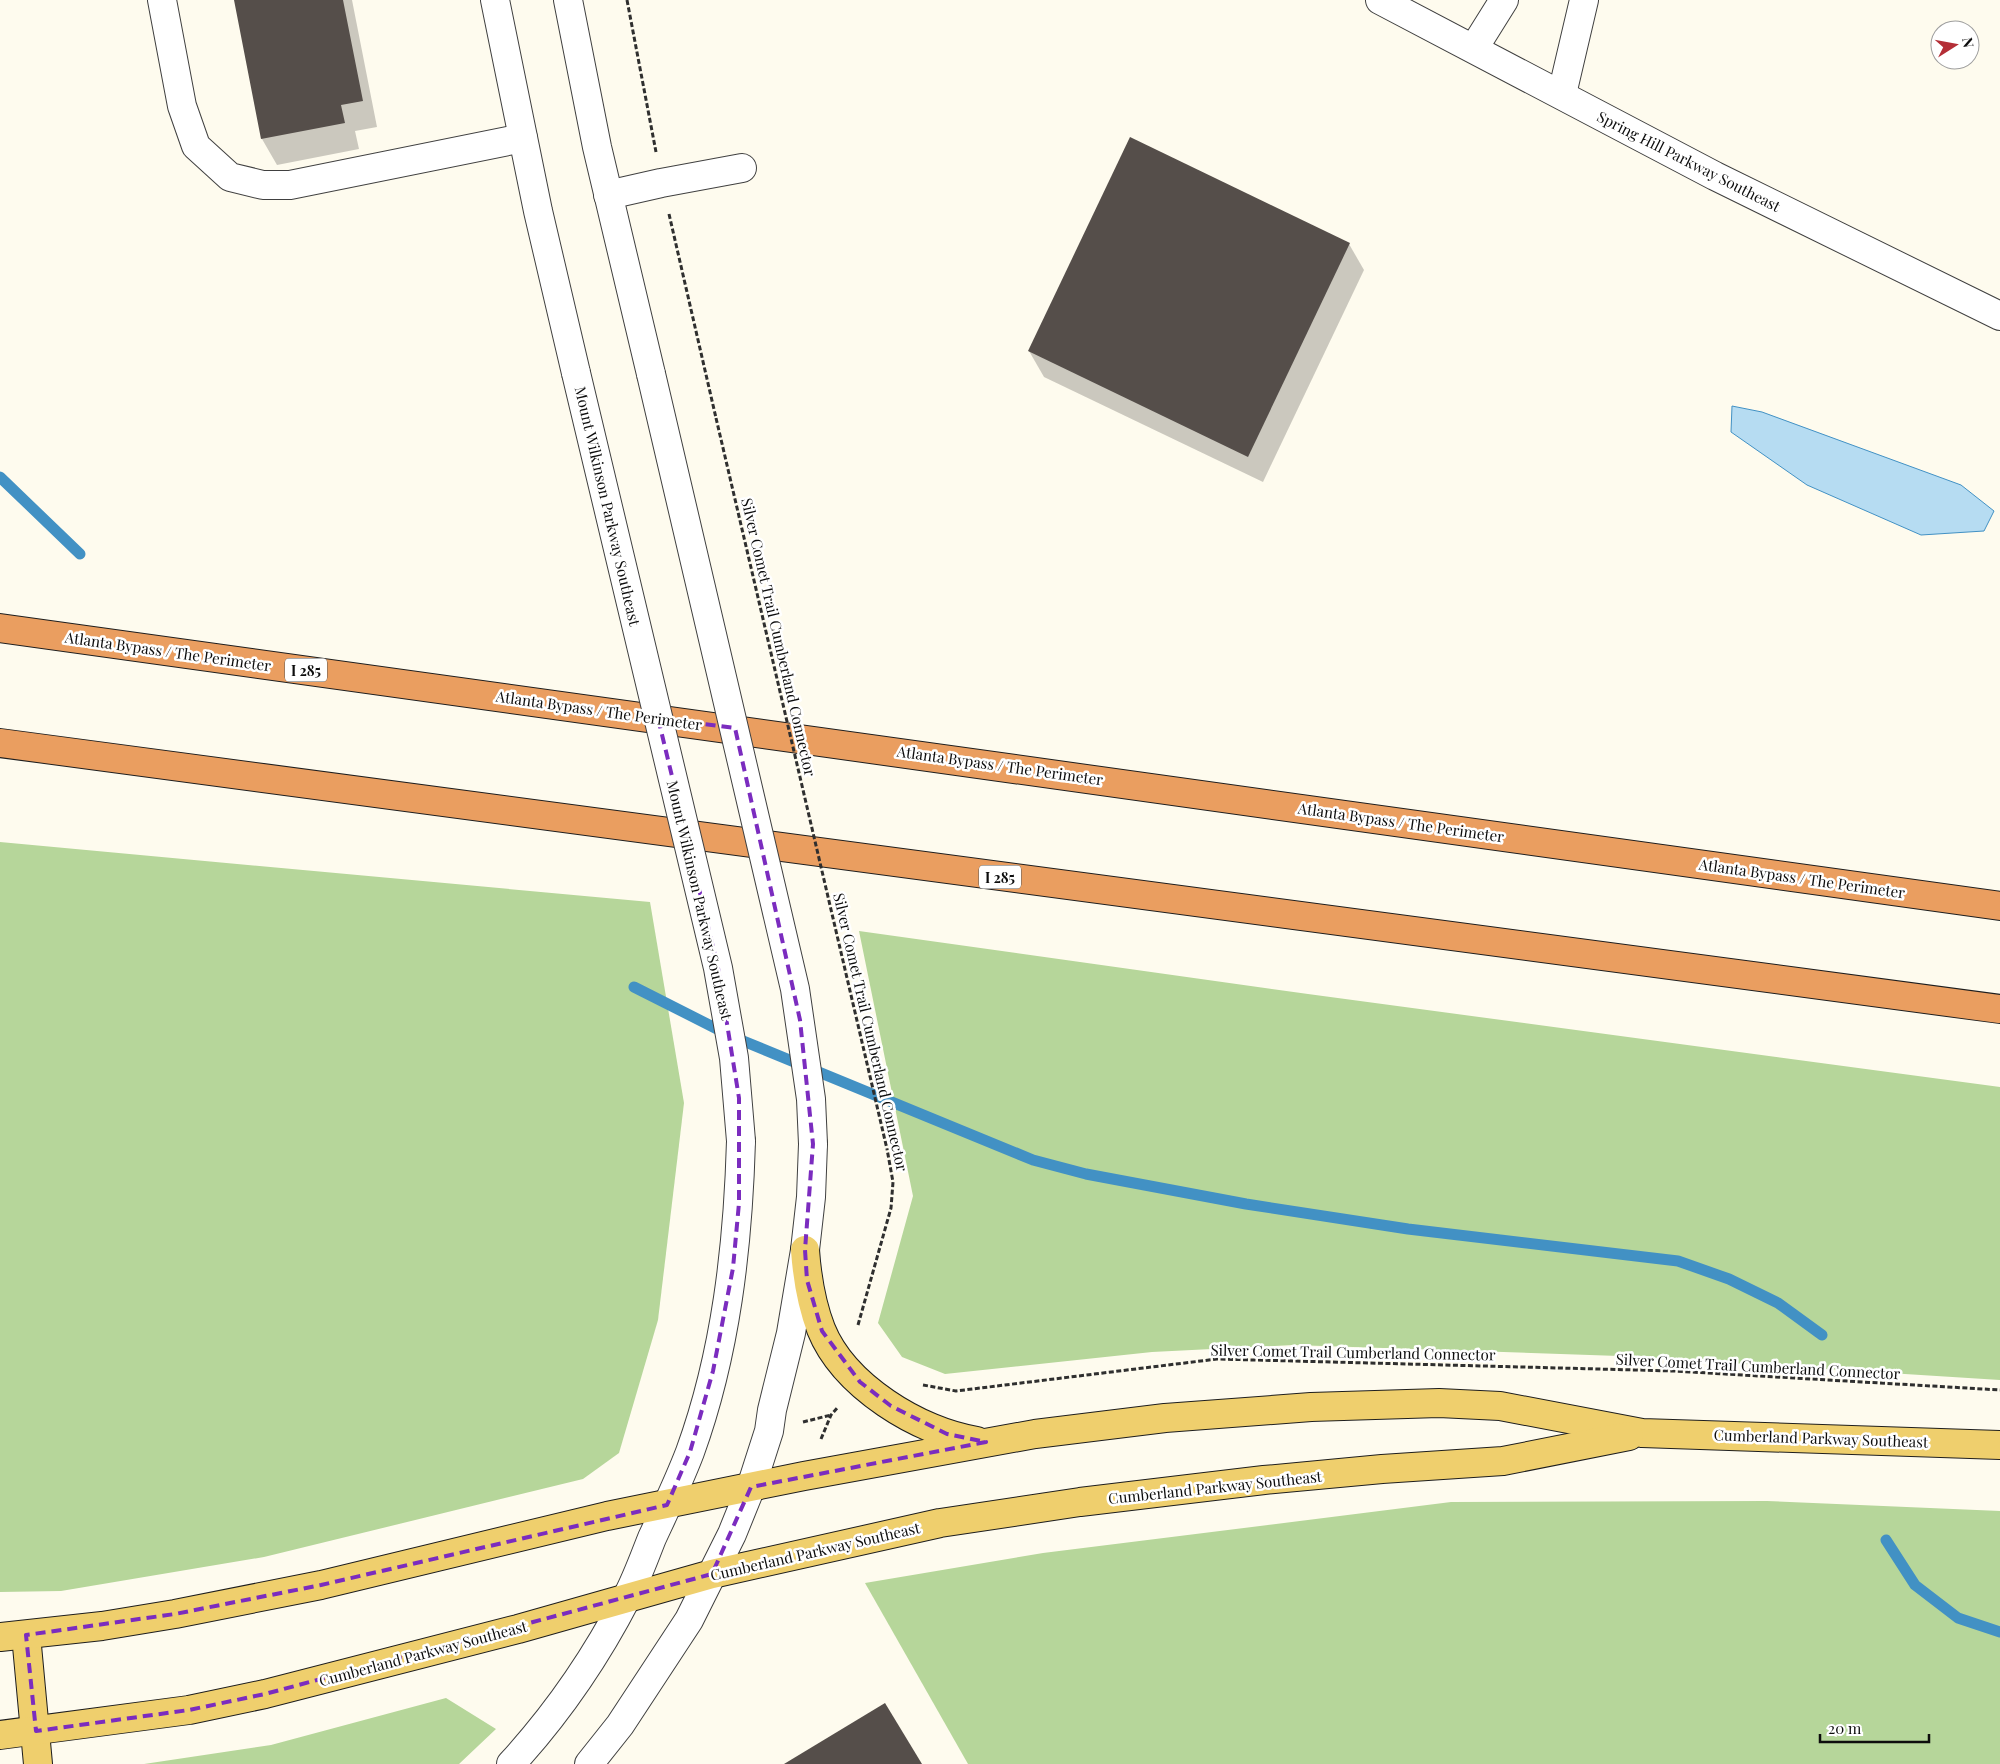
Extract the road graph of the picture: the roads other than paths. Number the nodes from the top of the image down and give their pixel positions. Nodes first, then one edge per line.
1 (162, 0) edge
2 (495, 0) edge
3 (568, 0) edge
4 (1380, 0) edge
5 (1504, 0) edge
6 (1584, 0) edge
7 (1474, 48) junction
8 (1562, 94) junction
9 (523, 138) junction
10 (742, 168) dead end
11 (608, 196) junction
12 (2000, 316) edge
13 (0, 628) edge
14 (0, 743) edge
15 (2000, 906) edge
16 (2000, 1009) edge
17 (805, 1250) junction
18 (1642, 1433) junction
19 (986, 1442) junction
20 (2000, 1445) edge
21 (751, 1487) junction
22 (667, 1505) junction
23 (712, 1574) junction
24 (627, 1597) junction
25 (13, 1636) edge
26 (36, 1731) junction
27 (0, 1735) edge
28 (38, 1764) edge
29 (511, 1764) edge
30 (589, 1764) edge

1 - 9 street
2 - 9 street, Mount Wilkinson Parkway Southeast
3 - 11 street
4 - 7 street, Spring Hill Parkway Southeast
5 - 7 street
6 - 8 street
7 - 8 street, Spring Hill Parkway Southeast
8 - 12 street, Spring Hill Parkway Southeast
9 - 22 street, Mount Wilkinson Parkway Southeast, bridge
10 - 11 street
11 - 17 street, bridge
13 - 15 highway, Atlanta Bypass / The Perimeter / I 285
14 - 16 highway, I 285
17 - 19 main road
17 - 21 street
18 - 19 main road, Cumberland Parkway Southeast
18 - 20 main road, Cumberland Parkway Southeast
18 - 23 main road, Cumberland Parkway Southeast
19 - 21 main road, Cumberland Parkway Southeast
21 - 22 main road, Cumberland Parkway Southeast
21 - 23 street
22 - 24 street, Mount Wilkinson Parkway Southeast
22 - 25 main road, Cumberland Parkway Southeast
23 - 24 main road, Cumberland Parkway Southeast
23 - 30 street
24 - 26 main road, Cumberland Parkway Southeast
24 - 29 street, Mount Wilkinson Parkway Southeast
25 - 26 main road
26 - 27 main road, Cumberland Parkway Southeast
26 - 28 main road

